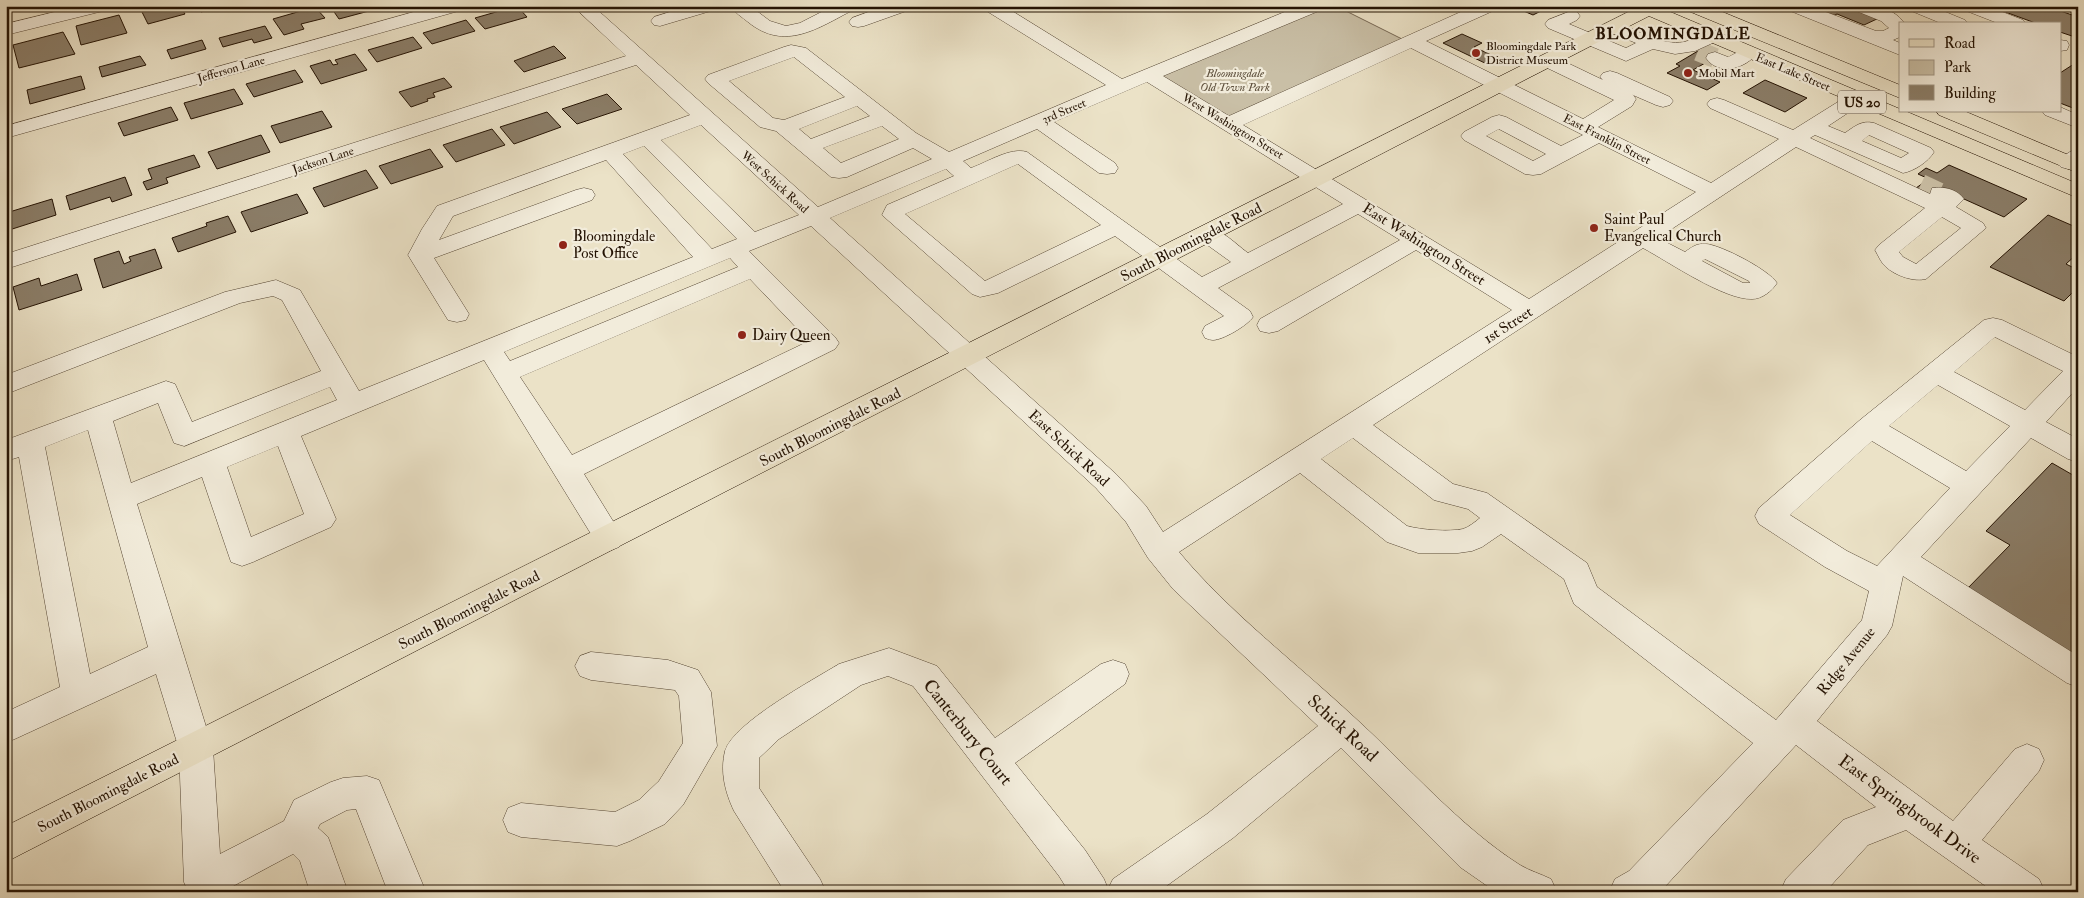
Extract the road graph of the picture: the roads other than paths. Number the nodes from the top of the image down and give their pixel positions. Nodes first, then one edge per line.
1 (101, 6) edge
2 (456, 6) edge
3 (582, 6) edge
4 (708, 6) edge
5 (739, 6) edge
6 (847, 6) edge
7 (903, 6) edge
8 (991, 6) edge
9 (1315, 6) edge
10 (1489, 6) edge
11 (1692, 6) edge
12 (1794, 6) edge
13 (1860, 6) edge
14 (1915, 6) edge
15 (1647, 7) edge
16 (1974, 8) edge
17 (1571, 16) dead end
18 (660, 21) dead end
19 (858, 22) dead end
20 (1956, 22) edge
21 (1960, 22) edge
22 (2012, 22) edge
23 (1614, 27) junction
24 (6, 30) edge
25 (1866, 36) junction
26 (1589, 40) junction
27 (1411, 41) junction
28 (1651, 43) junction
29 (1704, 48) junction
30 (1899, 50) edge
31 (639, 58) junction
32 (1554, 58) junction
33 (1148, 75) junction
34 (1121, 86) junction
35 (1500, 86) junction
36 (1899, 92) edge
37 (859, 99) junction
38 (1856, 99) junction
39 (1717, 104) dead end
40 (1949, 112) edge
41 (2054, 112) edge
42 (704, 118) junction
43 (884, 118) junction
44 (1039, 121) junction
45 (2078, 122) edge
46 (1228, 124) junction
47 (784, 127) junction
48 (6, 132) edge
49 (1595, 133) junction
50 (1805, 133) junction
51 (648, 138) junction
52 (914, 140) junction
53 (808, 147) junction
54 (609, 152) junction
55 (1562, 154) dead end
56 (948, 160) junction
57 (2074, 162) edge
58 (1107, 168) dead end
59 (1893, 173) junction
60 (969, 177) junction
61 (1318, 178) junction
62 (1713, 192) junction
63 (2078, 192) edge
64 (584, 195) dead end
65 (1933, 195) tunnel mouth
66 (1360, 204) junction
67 (814, 218) junction
68 (1116, 226) junction
69 (1207, 234) junction
70 (1642, 238) junction
71 (1418, 240) junction
72 (743, 245) junction
73 (420, 255) junction
74 (1161, 258) junction
75 (708, 259) junction
76 (6, 262) edge
77 (1687, 262) dead end
78 (1247, 263) junction
79 (754, 269) junction
80 (1208, 284) dead end
81 (1530, 310) junction
82 (457, 314) dead end
83 (1269, 324) dead end
84 (1214, 332) dead end
85 (489, 348) junction
86 (969, 357) junction
87 (2078, 370) edge
88 (505, 373) junction
89 (1936, 373) junction
90 (336, 375) junction
91 (6, 385) edge
92 (353, 404) junction
93 (98, 416) junction
94 (1354, 424) junction
95 (2028, 424) junction
96 (1870, 428) junction
97 (286, 432) junction
98 (18, 447) edge
99 (2078, 452) edge
100 (1301, 458) junction
101 (211, 462) junction
102 (567, 470) junction
103 (1969, 486) junction
104 (121, 499) junction
105 (1502, 518) junction
106 (609, 539) junction
107 (1159, 550) junction
108 (1893, 572) junction
109 (166, 654) junction
110 (591, 666) dead end
111 (2078, 673) edge
112 (1113, 674) dead end
113 (78, 694) junction
114 (1342, 727) junction
115 (6, 728) edge
116 (1786, 733) junction
117 (700, 746) junction
118 (196, 749) junction
119 (742, 752) junction
120 (991, 760) junction
121 (2028, 760) dead end
122 (1910, 812) junction
123 (521, 820) dead end
124 (297, 833) junction
125 (1957, 843) junction
126 (6, 845) edge
127 (198, 889) edge
128 (330, 892) edge
129 (407, 892) edge
130 (807, 892) edge
131 (1091, 892) edge
132 (1126, 892) edge
133 (1538, 892) edge
134 (1628, 892) edge
135 (1799, 892) edge
136 (2026, 892) edge

1 - 24 street
2 - 48 street, Jefferson Lane
3 - 31 street, West Schick Road
4 - 18 street
5 - 6 street
7 - 19 street
8 - 34 street
9 - 33 street, 3rd Street
10 - 27 street
11 - 36 main road, East Lake Street / US 20
12 - 25 street
13 - 25 street
14 - 20 street
15 - 23 main road, South Bloomingdale Road
15 - 29 main road, East Lake Street / US 20
16 - 21 street
16 - 22 street
17 - 26 street
23 - 26 main road, South Bloomingdale Road
23 - 28 street
25 - 30 street
26 - 28 street
26 - 32 main road, South Bloomingdale Road
27 - 35 street, East Franklin Street
27 - 46 street
28 - 29 street
29 - 38 main road, East Lake Street / US 20
31 - 42 street, West Schick Road
31 - 76 street, Jackson Lane
32 - 35 main road, South Bloomingdale Road
32 - 49 street
32 - 49 street
33 - 34 street, 3rd Street
33 - 46 street, West Washington Street
34 - 44 street, 3rd Street
35 - 49 street, East Franklin Street
35 - 61 main road, South Bloomingdale Road
37 - 43 street
37 - 47 street
37 - 47 street
38 - 50 street, 1st Street
38 - 63 main road, East Lake Street / US 20
39 - 50 street
40 - 57 main road
41 - 45 street
42 - 51 street
42 - 67 street, West Schick Road
43 - 52 street
43 - 53 street
44 - 56 street, 3rd Street
44 - 58 street
46 - 61 street, West Washington Street
47 - 53 street
49 - 55 street
49 - 62 street, East Franklin Street
50 - 59 street
50 - 59 street
50 - 62 street, 1st Street
51 - 54 street
51 - 72 street
52 - 53 street
52 - 56 street
54 - 73 street
54 - 75 street
56 - 60 street
56 - 67 street, 3rd Street
59 - 65 street
60 - 68 street
60 - 68 street
61 - 66 street, East Washington Street
61 - 69 main road, South Bloomingdale Road
62 - 70 street, 1st Street
64 - 73 street
66 - 71 street, East Washington Street
66 - 78 street
67 - 72 street, 3rd Street
67 - 86 street, West Schick Road
68 - 74 street
69 - 74 main road, South Bloomingdale Road
69 - 78 street
70 - 77 street
70 - 81 street, 1st Street
71 - 81 street, East Washington Street
71 - 83 street
72 - 75 street, 3rd Street
72 - 79 street
73 - 82 street
74 - 84 street
74 - 86 main road, South Bloomingdale Road
75 - 85 street, 3rd Street
78 - 80 street
79 - 88 street
79 - 102 street
81 - 94 street, 1st Street
85 - 88 street
85 - 92 street, 3rd Street
86 - 106 main road, South Bloomingdale Road
86 - 107 street, East Schick Road
87 - 89 street
87 - 95 street, Ridge Avenue
88 - 102 street
89 - 95 street
89 - 96 street
90 - 91 street
90 - 92 street
90 - 93 street
92 - 97 street, 3rd Street
93 - 98 street
93 - 104 street
94 - 100 street, 1st Street
94 - 105 street, East Springbrook Drive
95 - 99 street
95 - 103 street, Ridge Avenue
96 - 103 street
96 - 108 street
97 - 101 street, 3rd Street
97 - 101 street
98 - 113 street
100 - 105 street
100 - 107 street, 1st Street
101 - 104 street, 3rd Street
102 - 106 street
103 - 108 street, Ridge Avenue
104 - 109 street
105 - 116 street, East Springbrook Drive
106 - 118 main road, South Bloomingdale Road
107 - 114 street, Schick Road
108 - 111 street
108 - 116 street, Ridge Avenue
109 - 113 street
109 - 118 street
110 - 117 street
112 - 120 street
113 - 115 street
114 - 132 street
114 - 133 street, Schick Road
116 - 122 street, East Springbrook Drive
116 - 134 street, Ridge Avenue
117 - 119 street
117 - 123 street
118 - 126 main road, South Bloomingdale Road
118 - 127 street
119 - 120 street, Canterbury Court
119 - 130 street
120 - 131 street, Canterbury Court
121 - 125 street
122 - 125 street, East Springbrook Drive
122 - 135 street
124 - 127 street
124 - 128 street
124 - 129 street
125 - 136 street, East Springbrook Drive

